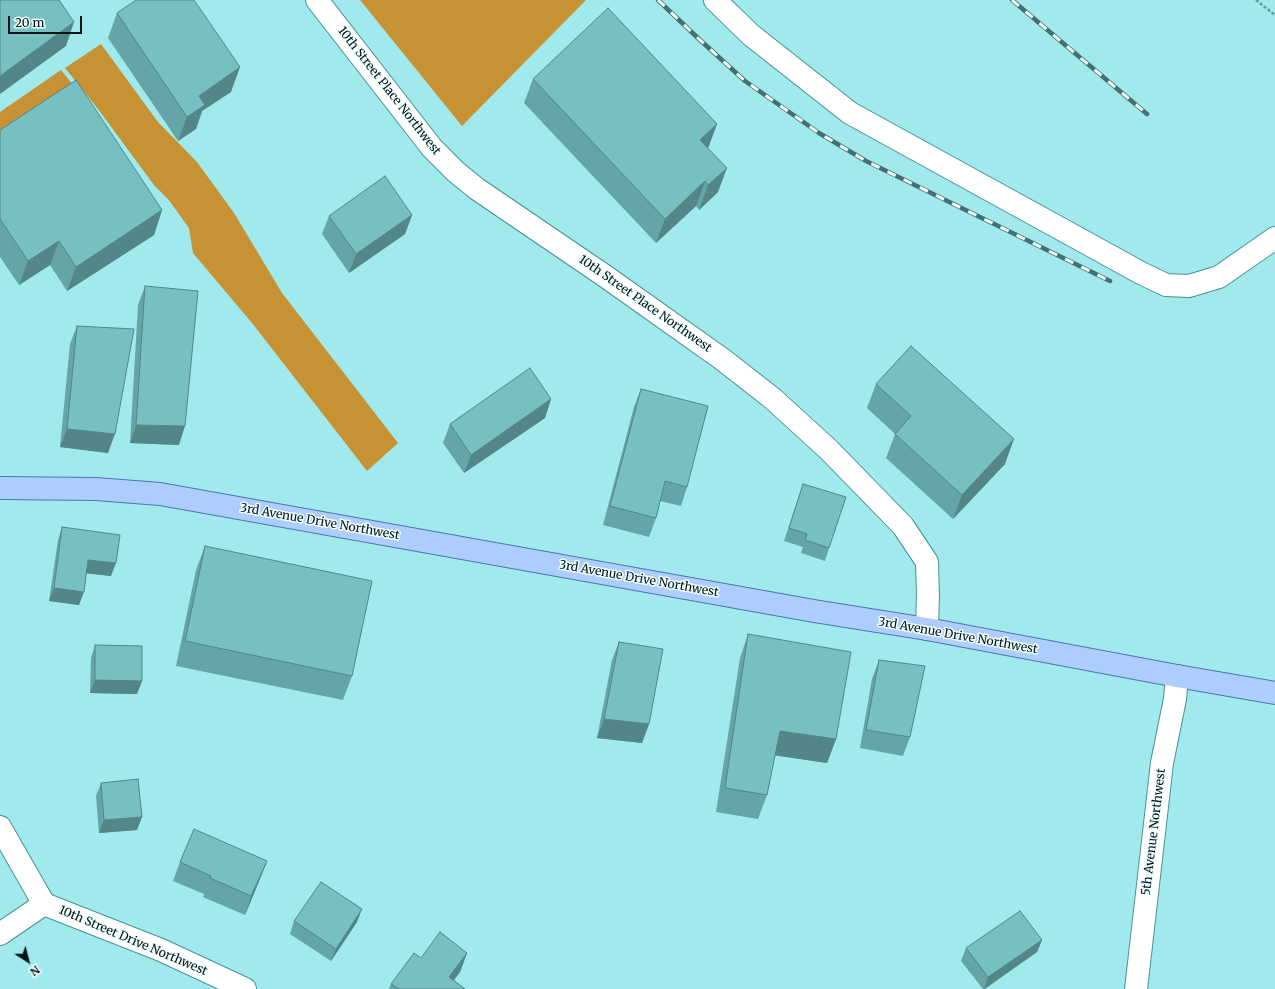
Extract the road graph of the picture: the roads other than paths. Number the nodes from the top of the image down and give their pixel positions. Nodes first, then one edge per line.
1 (317, 0) edge
2 (715, 0) edge
3 (1275, 238) edge
4 (0, 488) edge
5 (927, 629) junction
6 (1177, 676) junction
7 (1275, 693) edge
8 (0, 827) edge
9 (44, 904) junction
10 (0, 934) edge
11 (245, 989) edge
12 (1136, 989) edge

1 - 5 street, 10th Street Place Northwest
2 - 3 street
4 - 5 main road, 3rd Avenue Drive Northwest
5 - 6 main road, 3rd Avenue Drive Northwest
6 - 7 main road, 3rd Avenue Drive Northwest
6 - 12 street, 5th Avenue Northwest
8 - 9 street
9 - 10 street
9 - 11 street, 10th Street Drive Northwest

